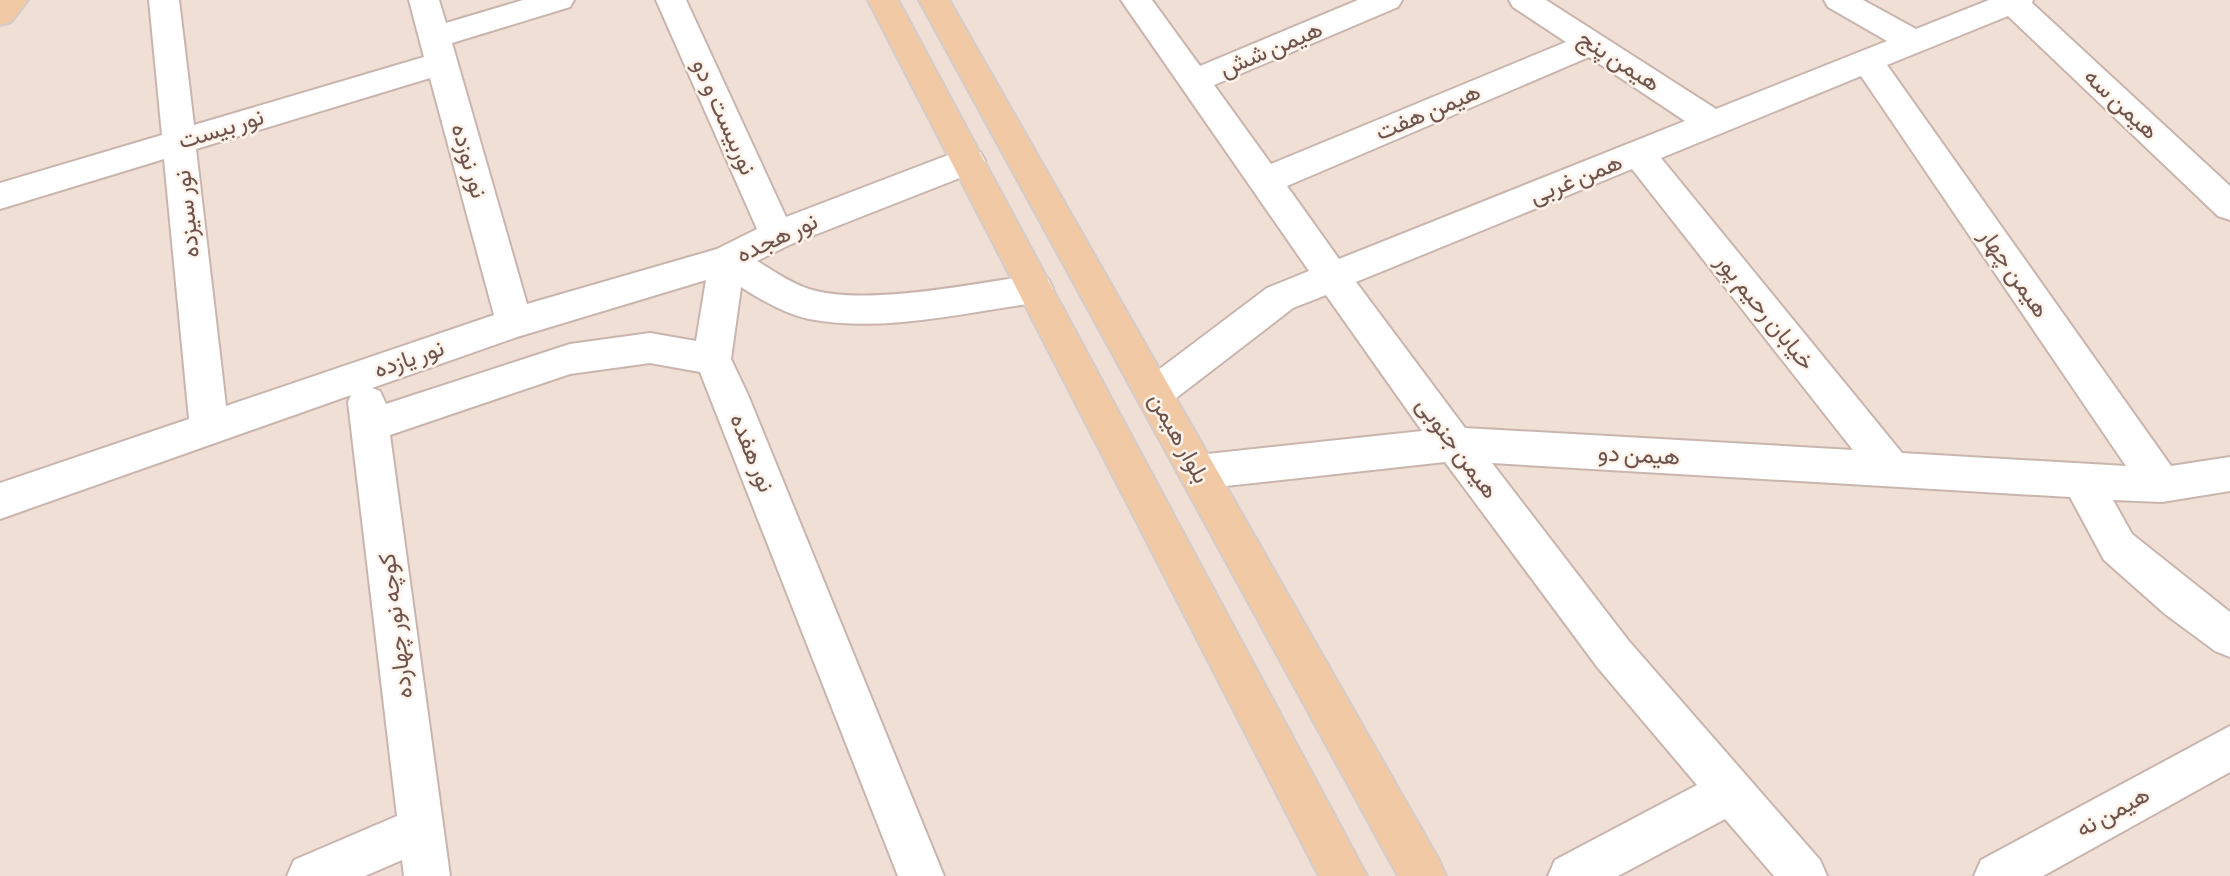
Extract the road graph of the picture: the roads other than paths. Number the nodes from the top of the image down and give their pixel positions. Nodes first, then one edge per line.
1 (13, 0) edge
2 (164, 0) edge
3 (424, 0) edge
4 (559, 0) edge
5 (671, 0) edge
6 (883, 0) edge
7 (934, 0) edge
8 (1136, 0) edge
9 (1387, 0) edge
10 (1524, 0) edge
11 (1839, 0) edge
12 (2015, 1) edge
13 (0, 14) edge
14 (1913, 42) junction
15 (1591, 44) junction
16 (438, 50) junction
17 (1867, 61) junction
18 (1194, 81) junction
19 (1713, 123) junction
20 (179, 141) junction
21 (1639, 154) junction
22 (968, 161) junction
23 (1265, 181) junction
24 (0, 196) edge
25 (2230, 207) edge
26 (777, 234) junction
27 (727, 261) junction
28 (1334, 278) junction
29 (1035, 289) junction
30 (514, 323) junction
31 (712, 359) junction
32 (362, 375) junction
33 (1154, 394) junction
34 (372, 425) junction
35 (209, 429) junction
36 (1455, 444) junction
37 (1892, 470) junction
38 (1198, 472) junction
39 (2230, 474) edge
40 (2082, 481) junction
41 (2162, 485) junction
42 (0, 501) edge
43 (2230, 637) edge
44 (2230, 748) edge
45 (1732, 791) junction
46 (420, 829) junction
47 (310, 876) edge
48 (427, 876) edge
49 (921, 876) edge
50 (1344, 876) edge
51 (1423, 876) edge
52 (1571, 876) edge
53 (1804, 876) edge
54 (1997, 876) edge

1 - 13 main road
2 - 20 street, نور سیزده
3 - 16 street, نور نوزده
4 - 16 street, نور بیست
5 - 26 street, نوربیست و دو
6 - 22 main road
7 - 33 main road, بلوار هیمن
8 - 18 street, هیمن جنوبی
9 - 18 street, هیمن شش
10 - 15 street, هیمن پنج
11 - 14 street
12 - 14 street, همن غربی
12 - 25 street, هیمن سه
14 - 17 street, همن غربی
15 - 19 street, هیمن پنج
15 - 23 street, هیمن هفت
16 - 20 street, نور بیست
16 - 30 street, نور نوزده
17 - 19 street, همن غربی
17 - 41 street, هیمن چهار
18 - 23 street, هیمن جنوبی
19 - 21 street, همن غربی
20 - 24 street, نور بیست
20 - 35 street, نور سیزده
21 - 28 street, همن غربی
21 - 37 street, خیابان رحیم پور
22 - 26 street, نور هجده
22 - 29 main road
23 - 28 street, هیمن جنوبی
26 - 27 street, نور هجده
27 - 29 street, نور هجده
27 - 30 street, نور یازده
27 - 31 street
28 - 33 street, همن غربی
28 - 36 street, هیمن جنوبی
29 - 50 main road
30 - 32 street, نور یازده
31 - 34 street
31 - 49 street, نور هفده
32 - 34 street, کوچه نور چهارده
32 - 35 street, نور یازده
33 - 38 main road, بلوار هیمن
34 - 46 street, کوچه نور چهارده
35 - 42 street, نور یازده
36 - 37 street, هیمن دو
36 - 38 street, هیمن دو
36 - 45 street, هیمن جنوبی
37 - 40 street, هیمن دو
38 - 51 main road, بلوار هیمن
39 - 41 street, هیمن دو
40 - 41 street, هیمن دو
40 - 43 street
44 - 54 street, هیمن نه
45 - 52 street
45 - 53 street, هیمن جنوبی
46 - 47 street
46 - 48 street, کوچه نور چهارده

